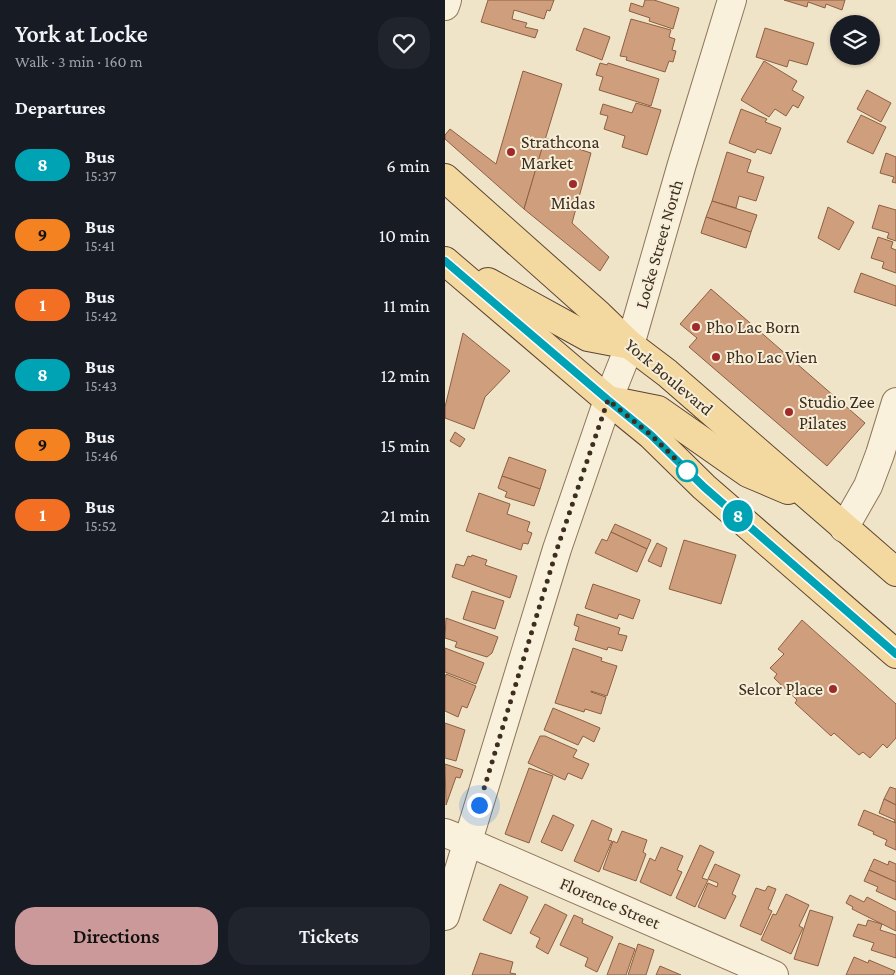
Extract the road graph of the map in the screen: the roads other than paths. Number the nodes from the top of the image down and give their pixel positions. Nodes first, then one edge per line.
1 (447, 0) edge
2 (732, 0) edge
3 (445, 6) edge
4 (445, 178) edge
5 (445, 260) edge
6 (630, 345) junction
7 (608, 400) junction
8 (896, 402) edge
9 (814, 502) junction
10 (844, 528) junction
11 (896, 572) edge
12 (896, 654) edge
13 (456, 837) edge
14 (445, 916) edge
15 (774, 975) edge

1 - 3 street
2 - 6 street, Locke Street North
4 - 6 main road, York Boulevard
5 - 6 main road
5 - 7 main road
6 - 7 street, Locke Street North
6 - 9 main road, York Boulevard
7 - 9 main road
7 - 12 main road
7 - 13 street, Locke Street North
8 - 10 street
9 - 10 main road, York Boulevard
10 - 11 main road, York Boulevard
13 - 14 street, Locke Street North
13 - 15 street, Florence Street

